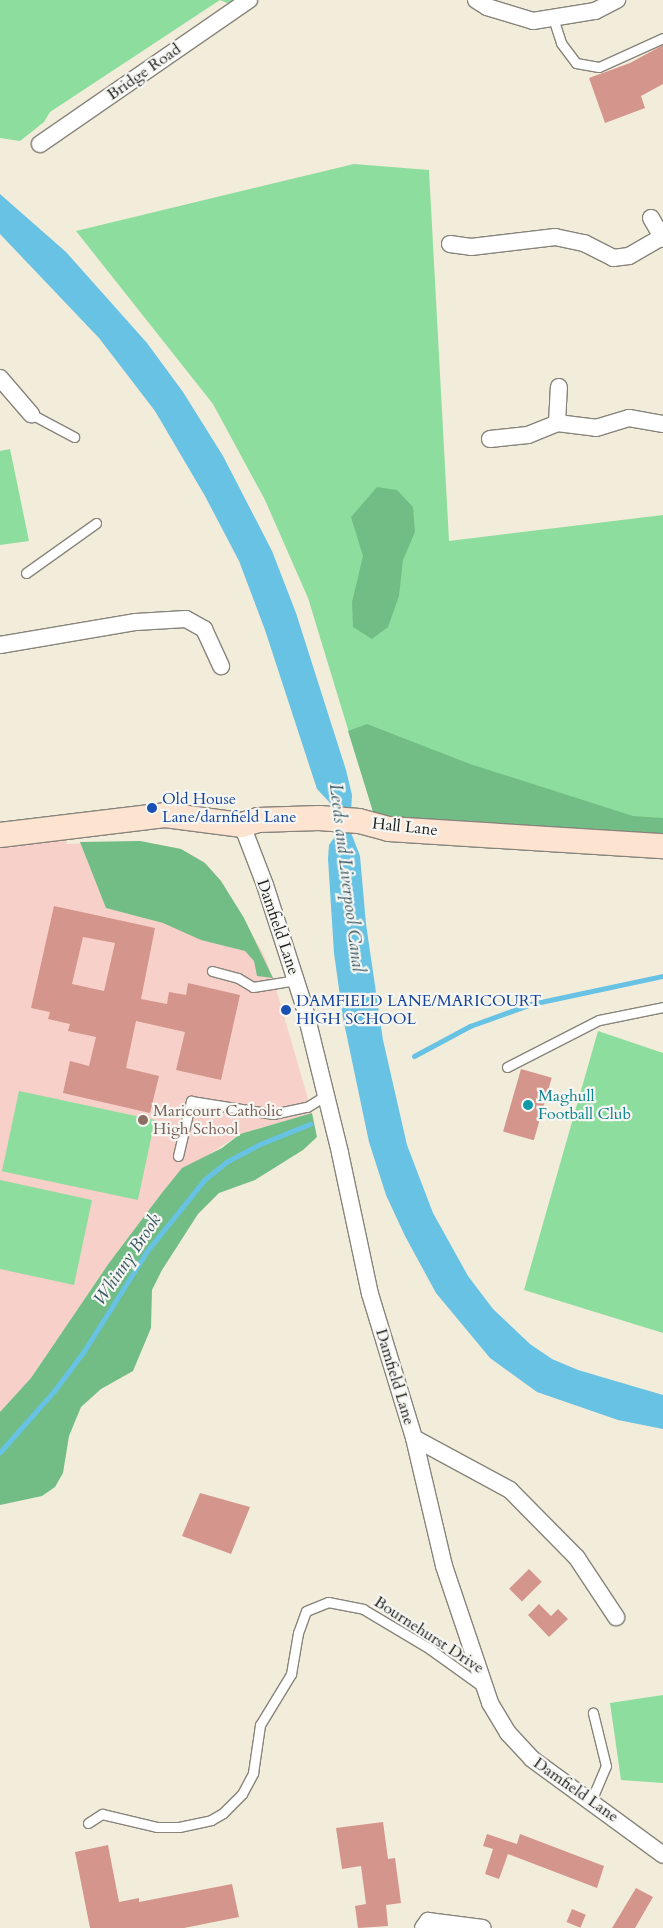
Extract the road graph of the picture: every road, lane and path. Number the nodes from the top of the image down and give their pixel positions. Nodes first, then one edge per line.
1 (249, 0) edge
2 (476, 0) edge
3 (617, 0) edge
4 (553, 18) junction
5 (663, 38) edge
6 (40, 144) dead end
7 (651, 218) dead end
8 (663, 238) edge
9 (450, 244) dead end
10 (0, 378) edge
11 (559, 387) dead end
12 (31, 414) joint
13 (557, 423) junction
14 (663, 424) edge
15 (74, 437) dead end
16 (490, 439) dead end
17 (96, 523) dead end
18 (26, 573) dead end
19 (0, 646) edge
20 (221, 666) dead end
21 (242, 825) junction
22 (0, 835) edge
23 (663, 846) edge
24 (212, 971) dead end
25 (296, 980) junction
26 (663, 1007) edge
27 (507, 1067) dead end
28 (326, 1095) junction
29 (178, 1156) dead end
30 (414, 1438) junction
31 (616, 1617) dead end
32 (484, 1688) junction
33 (593, 1713) dead end
34 (590, 1801) junction
35 (88, 1823) dead end
36 (663, 1855) edge
37 (423, 1928) edge
38 (483, 1928) edge

1 - 6 street, Bridge Road
2 - 4 street
3 - 4 street
4 - 5 lane
7 - 8 street
8 - 9 street
10 - 12 street
11 - 13 street
12 - 15 lane
13 - 14 street
13 - 16 street
17 - 18 lane
19 - 20 street
21 - 22 street, Hall Lane
21 - 23 street, Hall Lane
21 - 25 street, Damfield Lane
24 - 25 lane
25 - 28 street, Damfield Lane
26 - 27 lane
28 - 29 lane
28 - 30 street, Damfield Lane
30 - 31 street
30 - 32 street, Damfield Lane
32 - 34 street, Damfield Lane
32 - 35 lane, Bournehurst Drive
33 - 34 lane
34 - 36 street, Damfield Lane
37 - 38 street

